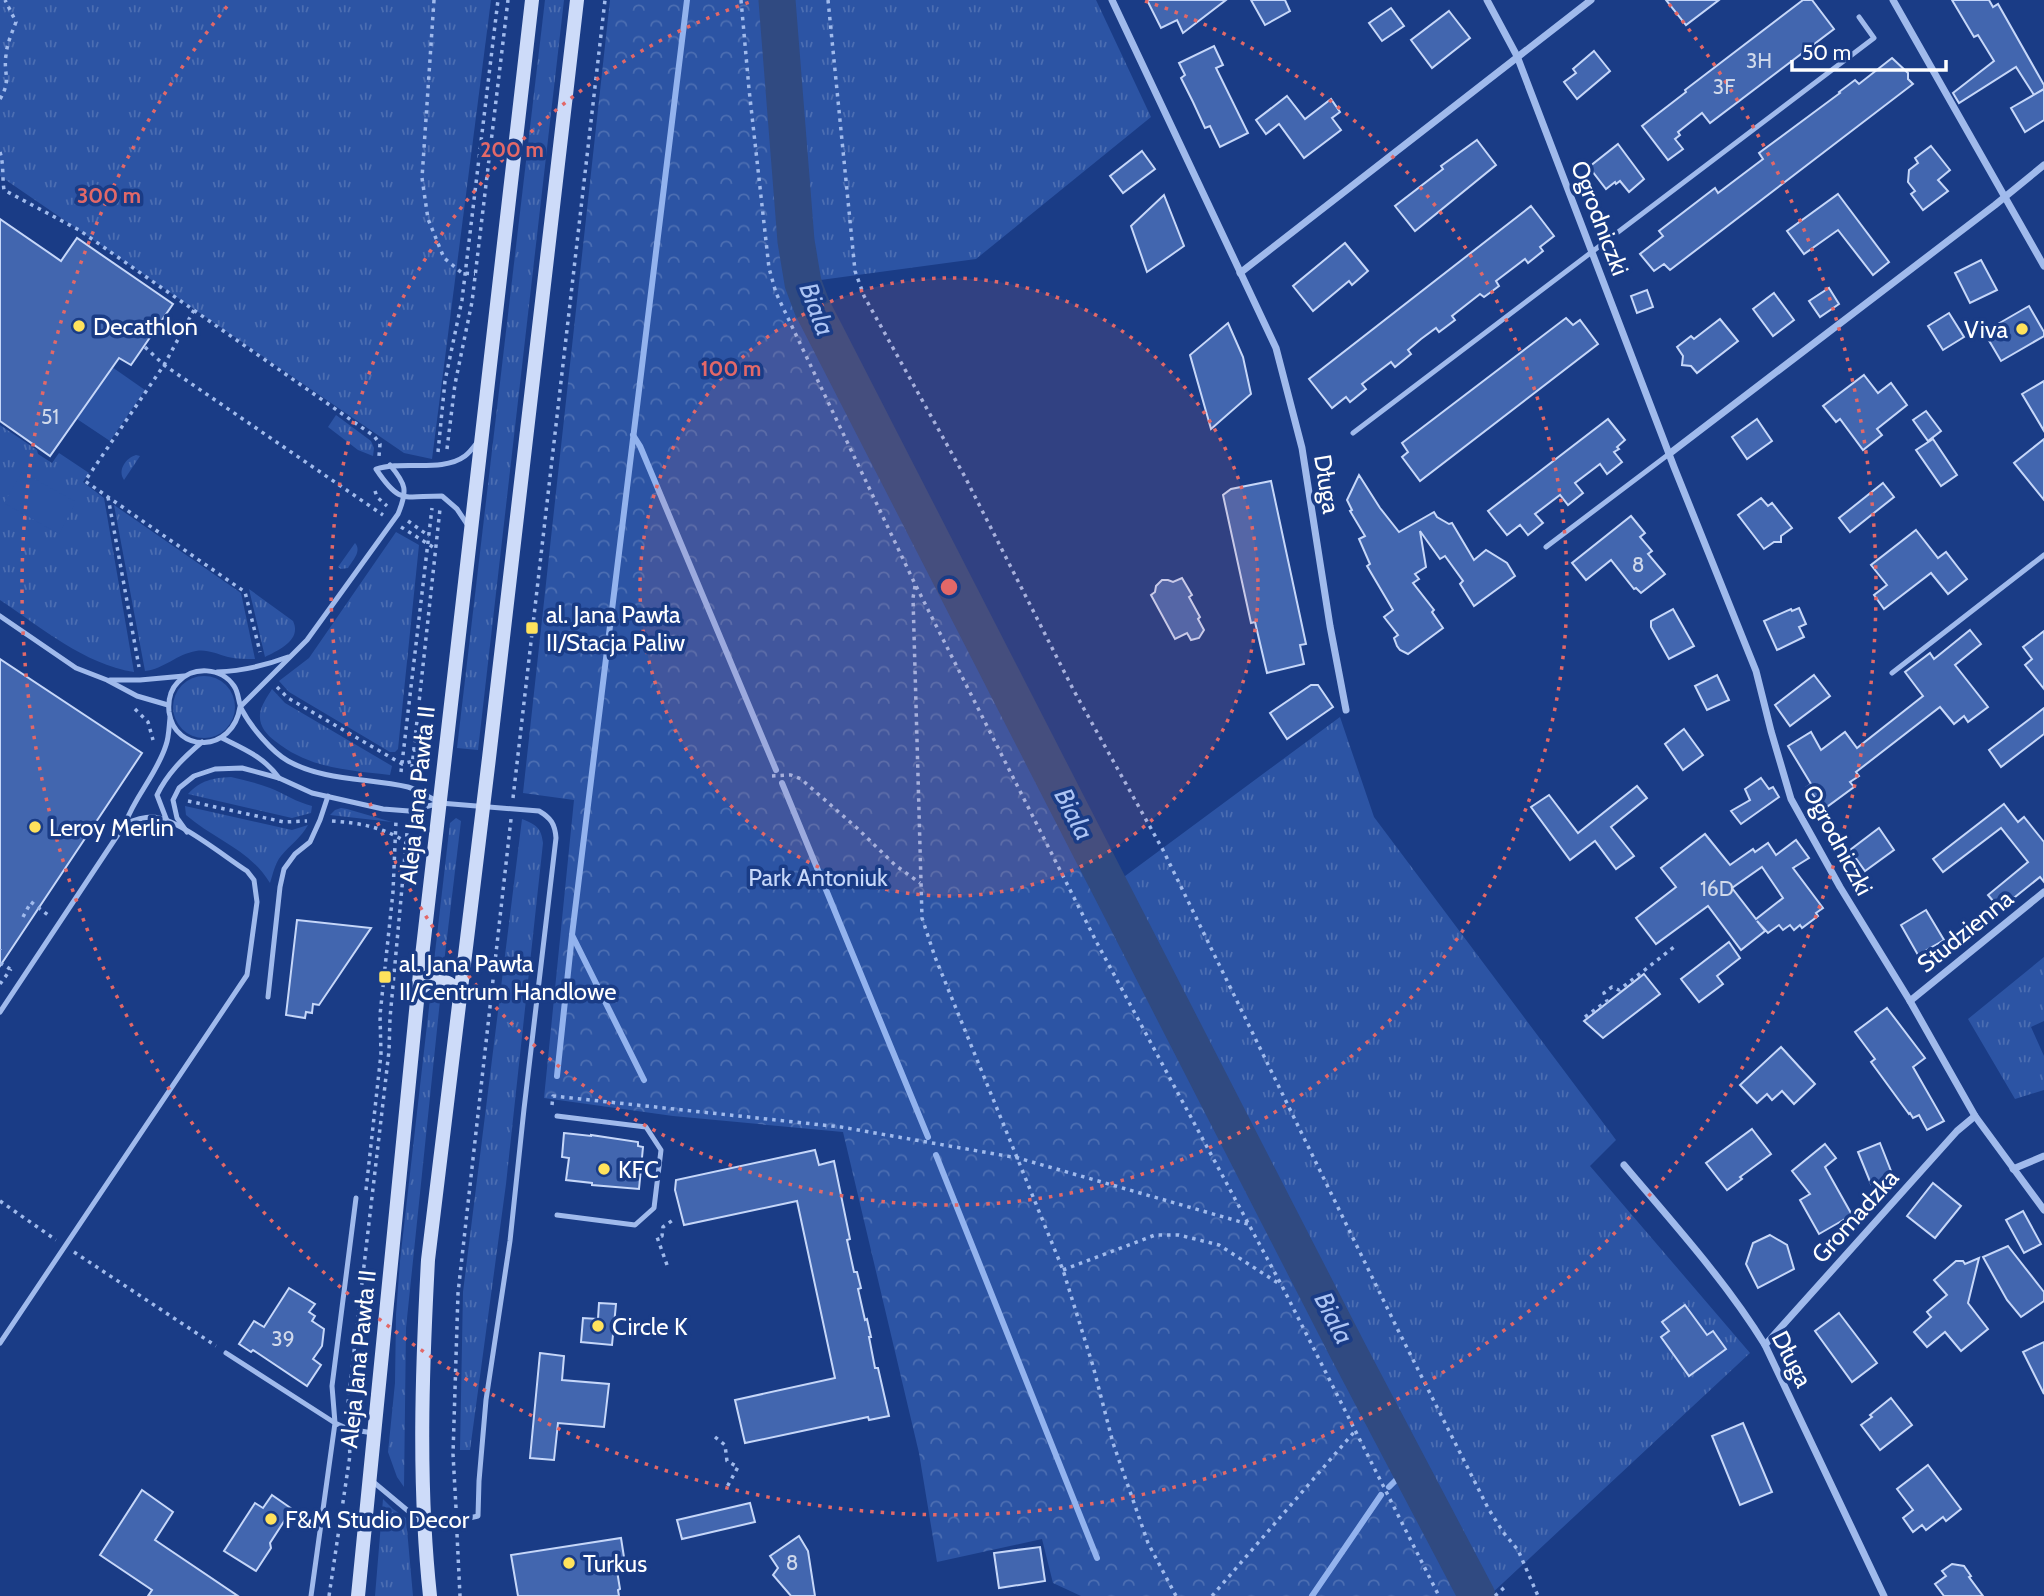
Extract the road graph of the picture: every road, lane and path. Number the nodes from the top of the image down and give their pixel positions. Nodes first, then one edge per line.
1 (5, 0) edge
2 (433, 0) edge
3 (508, 0) edge
4 (532, 0) edge
5 (577, 0) edge
6 (604, 0) edge
7 (741, 0) edge
8 (828, 0) edge
9 (1112, 0) edge
10 (1487, 0) edge
11 (1591, 0) edge
12 (1893, 0) edge
13 (1859, 17) dead end
14 (1517, 57) junction
15 (0, 99) edge
16 (0, 152) edge
17 (2044, 165) edge
18 (2, 190) edge
19 (2004, 197) junction
20 (1593, 251) junction
21 (2044, 266) edge
22 (1240, 273) junction
23 (475, 274) junction
24 (194, 310) junction
25 (145, 347) dead end
26 (164, 365) junction
27 (1353, 433) dead end
28 (480, 440) junction
29 (1669, 454) junction
30 (390, 464) junction
31 (445, 464) junction
32 (376, 469) junction
33 (442, 496) junction
34 (108, 497) junction
35 (405, 497) junction
36 (398, 514) junction
37 (393, 522) junction
38 (470, 530) junction
39 (429, 536) dead end
40 (1546, 547) dead end
41 (436, 549) junction
42 (2044, 555) edge
43 (915, 584) junction
44 (0, 616) edge
45 (291, 656) junction
46 (264, 666) junction
47 (215, 672) junction
48 (1892, 673) dead end
49 (185, 676) junction
50 (269, 678) junction
51 (107, 680) junction
52 (140, 680) junction
53 (137, 696) junction
54 (168, 705) junction
55 (240, 707) junction
56 (1346, 710) dead end
57 (170, 718) junction
58 (222, 738) junction
59 (202, 743) junction
60 (152, 746) dead end
61 (413, 750) junction
62 (445, 754) junction
63 (413, 761) junction
64 (772, 776) dead end
65 (279, 778) junction
66 (410, 788) junction
67 (328, 796) junction
68 (173, 800) junction
69 (439, 803) junction
70 (483, 806) junction
71 (512, 808) junction
72 (409, 811) junction
73 (320, 820) junction
74 (167, 821) junction
75 (125, 824) junction
76 (187, 832) junction
77 (407, 843) junction
78 (920, 883) junction
79 (2044, 892) edge
80 (48, 915) dead end
81 (23, 917) dead end
82 (1674, 947) dead end
83 (18, 959) dead end
84 (0, 963) edge
85 (10, 970) junction
86 (0, 984) edge
87 (418, 991) junction
88 (460, 996) junction
89 (268, 997) dead end
90 (1910, 1001) junction
91 (0, 1012) edge
92 (1585, 1017) dead end
93 (550, 1114) dead end
94 (557, 1116) dead end
95 (1975, 1116) junction
96 (2044, 1156) edge
97 (1018, 1158) junction
98 (1624, 1165) dead end
99 (2014, 1169) junction
100 (356, 1198) dead end
101 (0, 1201) edge
102 (2044, 1210) edge
103 (556, 1215) dead end
104 (673, 1220) dead end
105 (1249, 1224) junction
106 (65, 1246) junction
107 (667, 1265) dead end
108 (1063, 1270) junction
109 (1282, 1286) junction
110 (0, 1343) edge
111 (1765, 1345) junction
112 (226, 1353) joint
113 (335, 1423) junction
114 (348, 1429) junction
115 (1355, 1431) junction
116 (373, 1433) junction
117 (715, 1437) dead end
118 (368, 1478) junction
119 (727, 1487) dead end
120 (423, 1517) junction
121 (457, 1521) junction
122 (1507, 1585) dead end
123 (311, 1596) edge
124 (329, 1596) edge
125 (358, 1596) edge
126 (430, 1596) edge
127 (460, 1596) edge
128 (1176, 1596) edge
129 (1212, 1596) edge
130 (1439, 1596) edge
131 (1495, 1596) edge
132 (1538, 1596) edge
133 (1884, 1596) edge

1 - 15 path
2 - 23 path
3 - 23 path
4 - 28 main road, Aleja Jana Pawła II
5 - 70 main road
6 - 71 path
7 - 43 path
8 - 132 path
9 - 22 street, Długa
10 - 14 street, Ogrodniczki
11 - 14 street
12 - 19 street
13 - 20 lane
14 - 20 street, Ogrodniczki
14 - 22 street
16 - 18 path
17 - 19 street
18 - 24 path
19 - 21 street
19 - 29 street
20 - 27 lane
20 - 29 street, Ogrodniczki
22 - 56 street, Długa
23 - 31 path
24 - 26 path
24 - 32 path
25 - 26 path
26 - 34 path
26 - 37 path
28 - 31 lane
28 - 38 main road, Aleja Jana Pawła II
29 - 40 lane
29 - 90 street, Ogrodniczki
30 - 31 lane
30 - 32 lane
30 - 35 lane
32 - 35 lane
32 - 36 path
33 - 35 lane
33 - 38 lane
33 - 41 path
34 - 46 path
34 - 52 path
35 - 36 lane
36 - 37 lane
36 - 39 path
37 - 41 path
37 - 45 lane
38 - 62 main road, Aleja Jana Pawła II
41 - 61 path
42 - 48 lane
43 - 78 path
43 - 105 path
44 - 51 lane
45 - 46 lane
45 - 50 lane
46 - 47 lane
47 - 49 lane
47 - 55 lane
49 - 52 lane
49 - 54 lane
50 - 55 lane
50 - 63 path
51 - 52 lane
51 - 53 lane
53 - 54 lane
53 - 60 path
54 - 57 lane
55 - 58 lane
55 - 66 lane
57 - 59 lane
57 - 75 lane
58 - 59 lane
58 - 65 lane
59 - 74 lane
61 - 62 path
61 - 63 path
62 - 69 main road, Aleja Jana Pawła II
63 - 66 path
64 - 78 path
65 - 67 lane
65 - 68 lane
66 - 69 lane
67 - 72 lane
67 - 73 lane
68 - 73 path
68 - 76 lane
69 - 70 lane
69 - 72 lane
69 - 87 main road, Aleja Jana Pawła II
70 - 71 lane
70 - 88 main road
71 - 121 path
71 - 121 lane
72 - 77 path
73 - 77 path
73 - 89 lane
74 - 75 lane
74 - 76 lane
75 - 91 lane
76 - 106 lane
77 - 114 path
78 - 97 path
79 - 90 street, Studzienna
80 - 81 path
82 - 92 path
83 - 85 path
84 - 85 path
85 - 86 path
87 - 88 main road
87 - 116 main road, Aleja Jana Pawła II
88 - 120 main road
90 - 95 street, Ogrodniczki
93 - 97 path
94 - 103 lane
95 - 99 street, Ogrodniczki
95 - 111 street, Gromadzka
96 - 99 street
97 - 105 path
97 - 108 path
98 - 111 street, Długa
99 - 102 street, Ogrodniczki
100 - 113 lane
101 - 106 path
104 - 107 path
105 - 109 path
106 - 110 lane
106 - 112 path
108 - 109 path
108 - 128 path
109 - 115 path
111 - 133 street, Długa
112 - 113 lane
113 - 114 lane
113 - 123 lane
114 - 116 lane
114 - 124 path
115 - 129 path
115 - 130 path
116 - 118 main road, Aleja Jana Pawła II
117 - 119 path
118 - 120 lane
118 - 125 main road, Aleja Jana Pawła II
120 - 121 lane
120 - 126 main road
121 - 127 path
122 - 131 path

